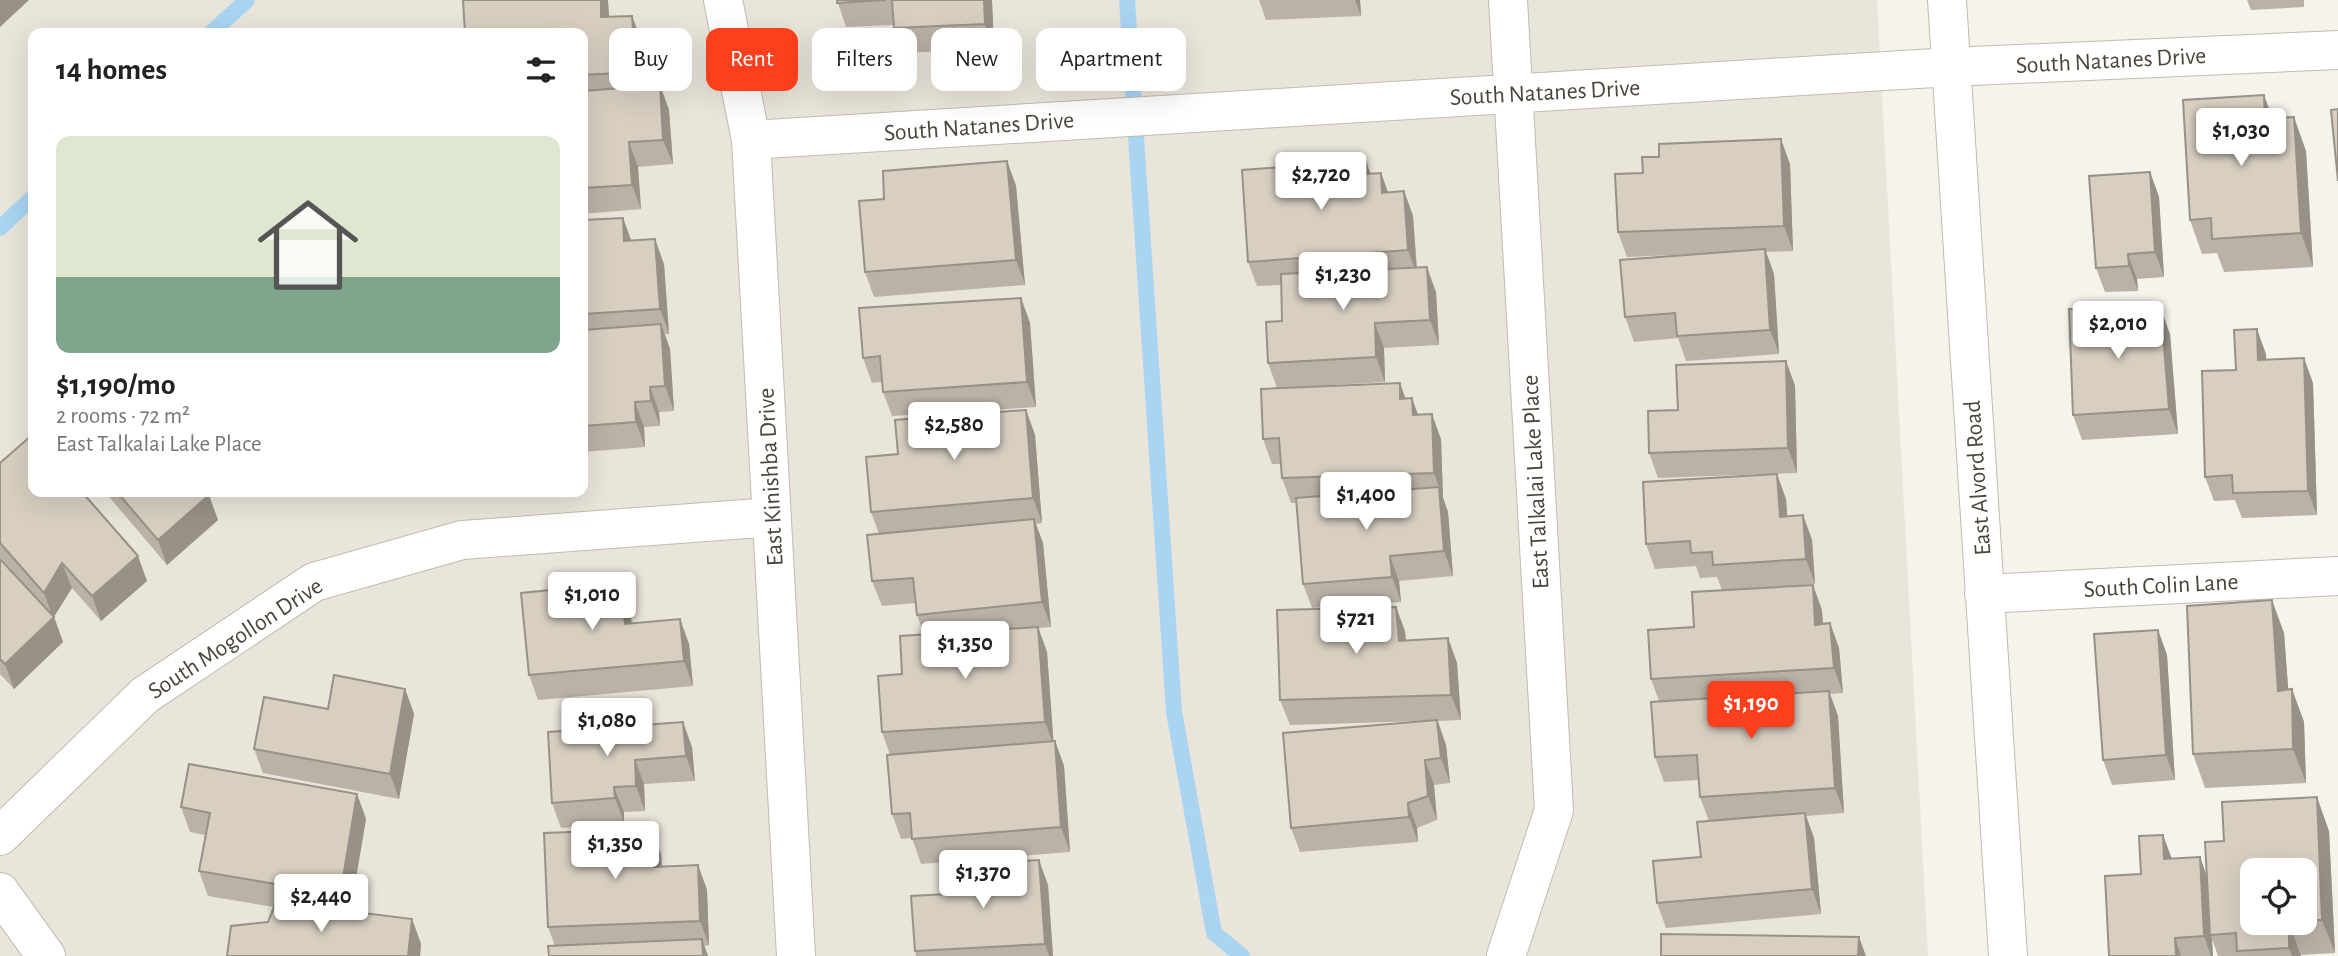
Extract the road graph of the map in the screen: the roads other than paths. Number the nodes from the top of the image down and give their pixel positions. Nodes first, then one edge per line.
1 (723, 0) edge
2 (1508, 0) edge
3 (1947, 0) edge
4 (2338, 50) edge
5 (1951, 67) junction
6 (1513, 94) junction
7 (751, 140) junction
8 (772, 517) junction
9 (2338, 576) edge
10 (1984, 594) junction
11 (0, 836) edge
12 (0, 892) edge
13 (46, 956) edge
14 (796, 956) edge
15 (1506, 956) edge
16 (2008, 956) edge

1 - 7 street, East Kinishba Drive
2 - 6 street, East Talkalai Lake Place
3 - 5 street, East Alvord Road
4 - 5 street, South Natanes Drive
5 - 6 street, South Natanes Drive
5 - 10 street, East Alvord Road
6 - 7 street, South Natanes Drive
6 - 15 street, East Talkalai Lake Place
7 - 8 street, East Kinishba Drive
8 - 11 street, South Mogollon Drive
8 - 14 street, East Kinishba Drive
9 - 10 street, South Colin Lane
10 - 16 street, East Alvord Road
12 - 13 street

